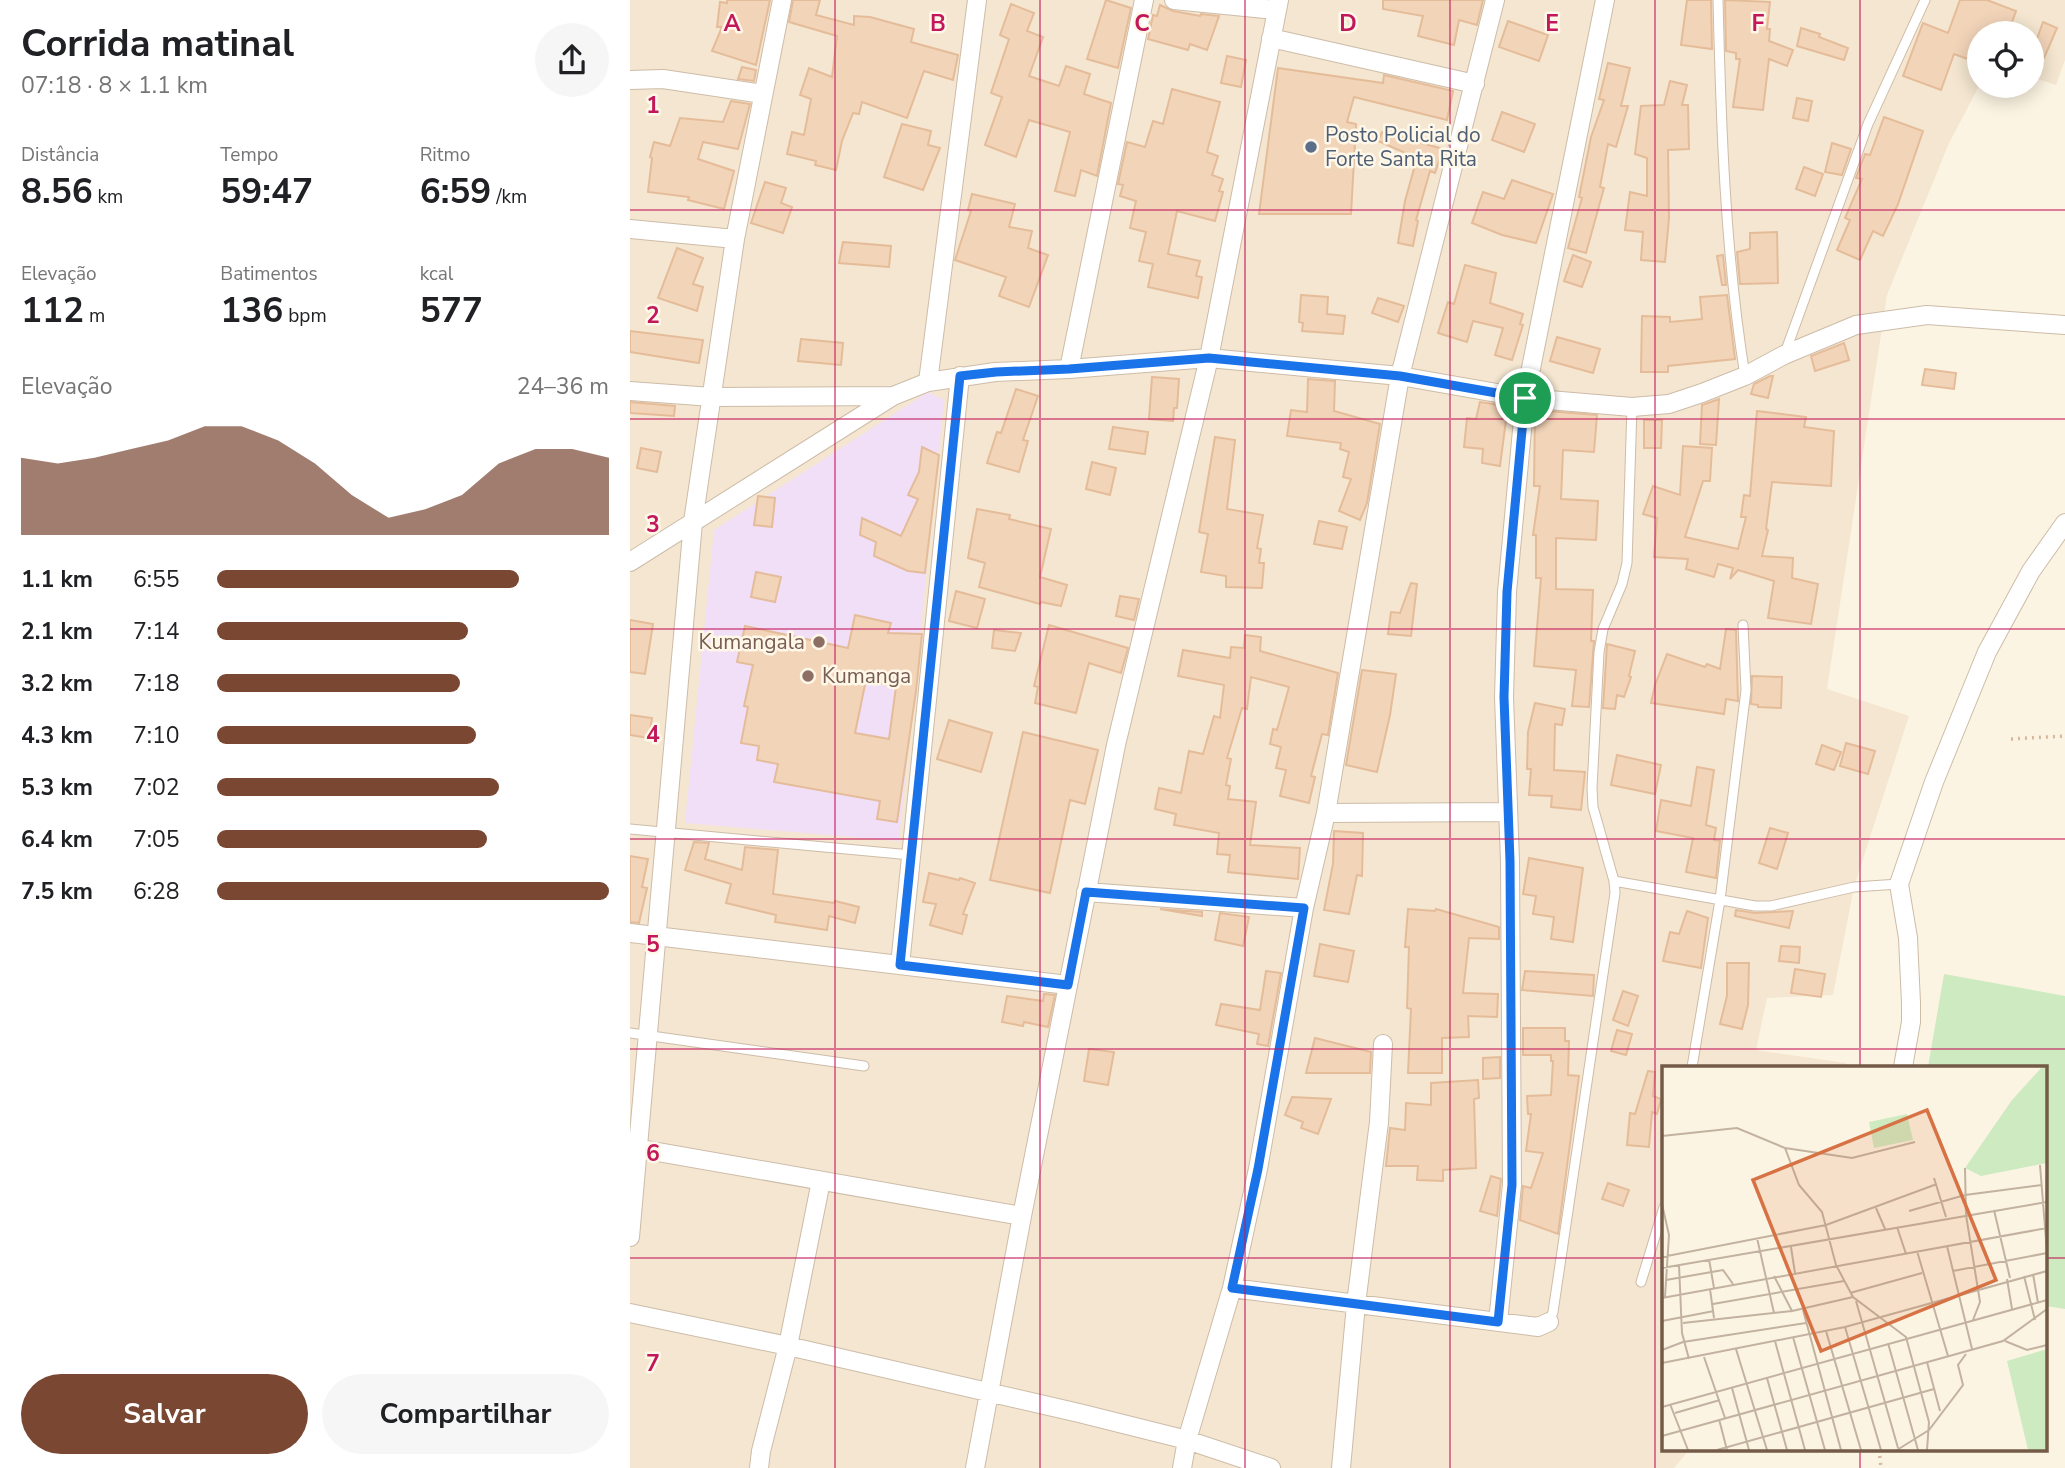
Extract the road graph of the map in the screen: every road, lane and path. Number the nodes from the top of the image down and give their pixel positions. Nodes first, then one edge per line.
1 (782, 0) edge
2 (977, 0) edge
3 (1144, 0) edge
4 (1174, 0) edge
5 (1495, 0) edge
6 (1605, 0) edge
7 (1718, 0) edge
8 (1925, 0) edge
9 (1277, 5) edge
10 (1271, 38) junction
11 (630, 80) edge
12 (1475, 84) junction
13 (764, 93) junction
14 (630, 229) edge
15 (735, 239) junction
16 (2065, 325) edge
17 (1784, 355) junction
18 (1209, 358) junction
19 (1069, 369) junction
20 (960, 376) junction
21 (1400, 376) junction
22 (1745, 376) junction
23 (928, 382) junction
24 (630, 391) edge
25 (893, 396) junction
26 (712, 397) junction
27 (1525, 398) junction
28 (1632, 407) junction
29 (693, 523) junction
30 (2065, 523) edge
31 (630, 562) edge
32 (1743, 625) dead end
33 (2065, 736) edge
34 (2011, 739) dead end
35 (1508, 812) junction
36 (1326, 813) junction
37 (630, 829) edge
38 (666, 832) junction
39 (911, 855) junction
40 (1614, 881) junction
41 (1899, 884) junction
42 (1086, 892) junction
43 (1720, 900) junction
44 (1304, 908) junction
45 (630, 933) edge
46 (657, 935) junction
47 (900, 965) junction
48 (1068, 985) junction
49 (639, 1035) edge
50 (1383, 1044) dead end
51 (864, 1066) dead end
52 (1692, 1066) edge
53 (1903, 1066) edge
54 (634, 1147) edge
55 (821, 1181) junction
56 (1662, 1214) edge
57 (1021, 1216) junction
58 (630, 1237) edge
59 (1641, 1282) dead end
60 (1232, 1288) junction
61 (1356, 1304) junction
62 (630, 1313) edge
63 (1498, 1322) junction
64 (1549, 1322) joint
65 (788, 1346) junction
66 (988, 1392) junction
67 (1187, 1440) junction
68 (1879, 1450) edge
69 (760, 1468) edge
70 (975, 1468) edge
71 (1182, 1468) edge
72 (1271, 1468) edge
73 (1341, 1468) edge
74 (1881, 1468) edge

1 - 13 street
2 - 23 street
3 - 19 street
4 - 9 street
5 - 12 street
6 - 27 street
7 - 22 lane
8 - 17 lane
9 - 10 street
10 - 12 street
10 - 18 street
11 - 13 street
12 - 21 street
13 - 15 street
14 - 15 street
15 - 26 street
16 - 17 street
17 - 22 street
18 - 19 street
18 - 21 street
18 - 42 street
19 - 20 street
20 - 23 street
20 - 39 street
21 - 27 street
21 - 36 street
22 - 28 street
23 - 25 street
24 - 26 street
25 - 26 street
25 - 29 street
26 - 29 street
27 - 28 street
27 - 35 street
28 - 40 lane
29 - 31 street
29 - 38 street
30 - 41 street
32 - 43 lane
33 - 34 path
35 - 36 street
35 - 63 street
36 - 44 street
37 - 38 lane
38 - 39 lane
38 - 46 street
39 - 47 street
40 - 43 lane
40 - 64 lane
41 - 43 lane
41 - 53 street
42 - 44 street
42 - 48 street
43 - 52 lane
44 - 60 street
45 - 46 street
46 - 47 street
46 - 49 street
47 - 48 street
48 - 57 street
49 - 51 lane
49 - 54 street
50 - 61 street
54 - 55 street
54 - 58 street
55 - 57 street
55 - 65 street
56 - 59 lane
57 - 66 street
60 - 61 street
60 - 67 street
61 - 63 street
61 - 73 street
62 - 65 street
63 - 64 street
65 - 66 street
65 - 69 street
66 - 67 street
66 - 70 street
67 - 71 street
67 - 72 street
68 - 74 path

